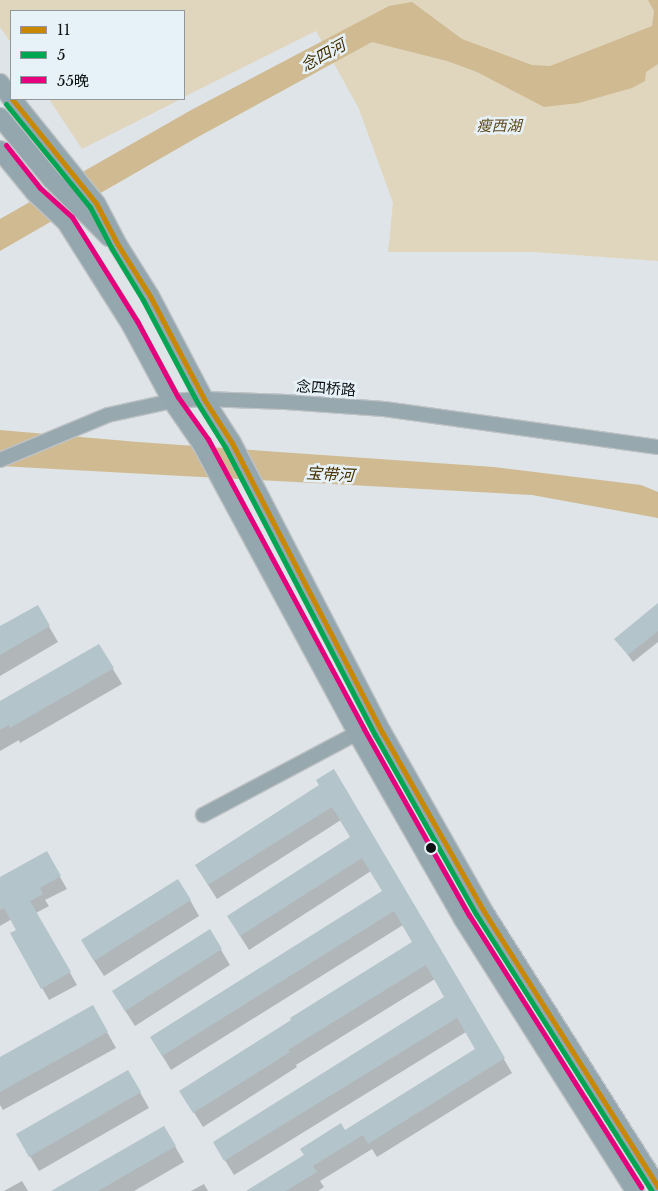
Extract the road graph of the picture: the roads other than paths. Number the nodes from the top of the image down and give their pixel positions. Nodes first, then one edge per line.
1 (0, 83) edge
2 (10, 96) edge
3 (14, 100) edge
4 (0, 117) edge
5 (0, 150) edge
6 (88, 207) junction
7 (204, 399) junction
8 (172, 401) junction
9 (658, 448) edge
10 (0, 460) edge
11 (357, 733) junction
12 (203, 815) dead end
13 (658, 1187) edge
14 (635, 1191) edge

1 - 2 main road
3 - 6 main road
4 - 6 main road
5 - 8 main road
6 - 7 main road
7 - 8 street, 念四桥路
7 - 9 street, 念四桥路
7 - 13 main road
8 - 10 street, 念四桥路
8 - 11 main road
11 - 12 street
11 - 14 main road

